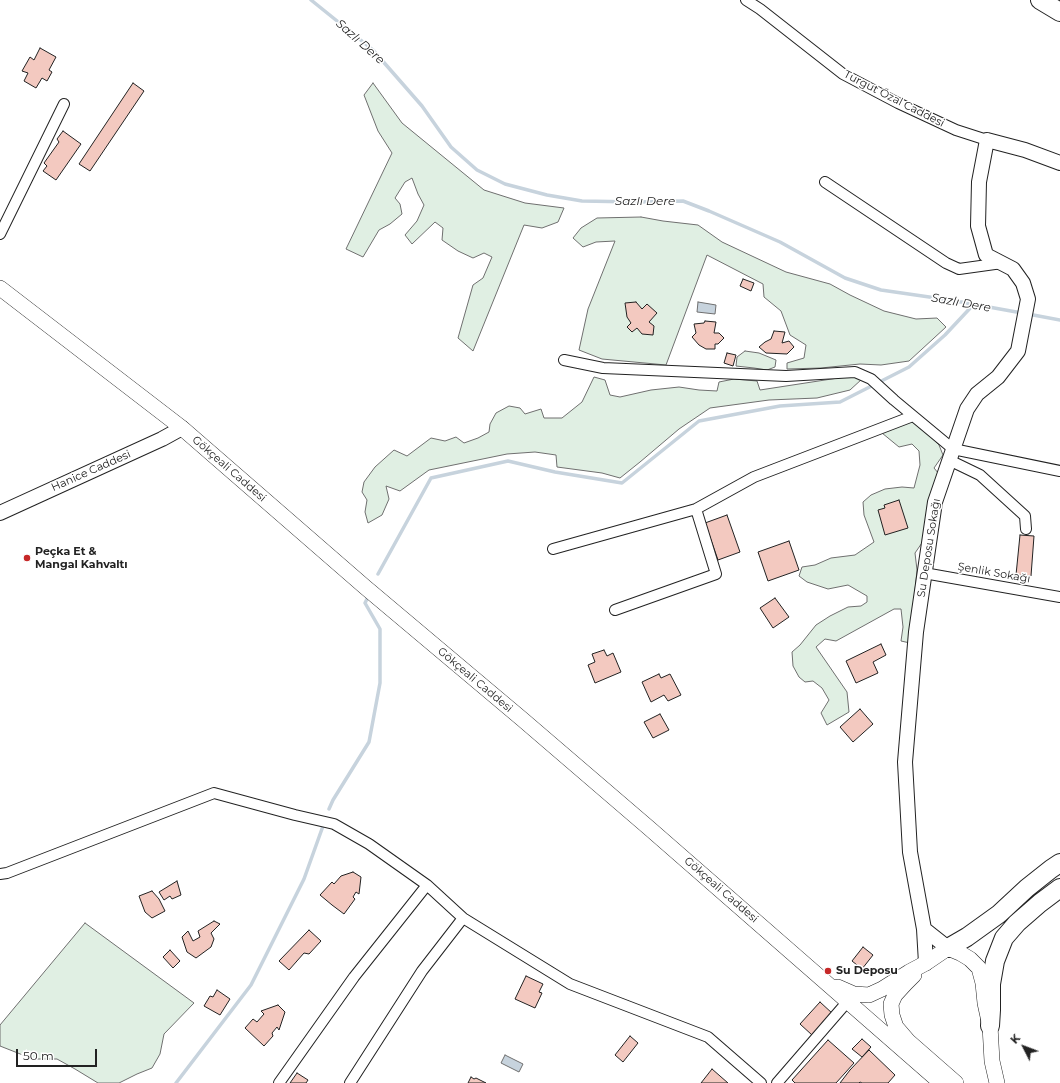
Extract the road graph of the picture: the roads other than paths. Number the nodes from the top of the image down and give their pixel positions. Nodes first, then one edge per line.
1 (746, 0) edge
2 (1040, 0) edge
3 (1049, 0) edge
4 (1060, 4) edge
5 (1060, 12) edge
6 (64, 104) dead end
7 (987, 140) junction
8 (1060, 164) edge
9 (825, 182) dead end
10 (0, 234) edge
11 (1002, 263) junction
12 (0, 288) edge
13 (564, 360) dead end
14 (913, 416) junction
15 (182, 428) junction
16 (951, 454) junction
17 (1060, 471) edge
18 (696, 509) junction
19 (0, 512) edge
20 (1026, 529) dead end
21 (554, 549) dead end
22 (924, 573) junction
23 (1060, 597) edge
24 (615, 610) dead end
25 (1060, 863) edge
26 (0, 874) edge
27 (427, 885) junction
28 (1060, 888) edge
29 (463, 918) junction
30 (924, 929) junction
31 (948, 948) junction
32 (926, 963) junction
33 (811, 968) junction
34 (848, 1001) junction
35 (990, 1026) junction
36 (279, 1083) edge
37 (350, 1083) edge
38 (761, 1083) edge
39 (777, 1083) edge
40 (941, 1083) edge
41 (956, 1083) edge
42 (997, 1083) edge

1 - 7 street, Turgut Özal Caddesi
2 - 5 highway
3 - 4 highway
6 - 10 street
7 - 8 street, Turgut Özal Caddesi
7 - 11 street, Su Deposu Sokağı
9 - 11 street
11 - 16 street, Su Deposu Sokağı
12 - 15 main road, Gökçeali Caddesi
13 - 14 street
14 - 16 street
14 - 18 street
15 - 19 street, Hanice Caddesi
15 - 33 main road, Gökçeali Caddesi
16 - 17 street
16 - 20 street
16 - 22 street, Su Deposu Sokağı
18 - 21 street
18 - 24 street
22 - 23 street, Şenlik Sokağı
22 - 30 street, Su Deposu Sokağı
25 - 31 highway
26 - 27 street
27 - 29 street
27 - 36 street
28 - 35 highway
29 - 37 street
29 - 38 street
30 - 31 street
30 - 32 street, Su Deposu Sokağı
31 - 32 main road
31 - 35 main road
32 - 33 main road
32 - 41 main road
33 - 34 main road, Gökçeali Caddesi
34 - 39 street
34 - 40 main road, Gökçeali Caddesi
35 - 42 main road

